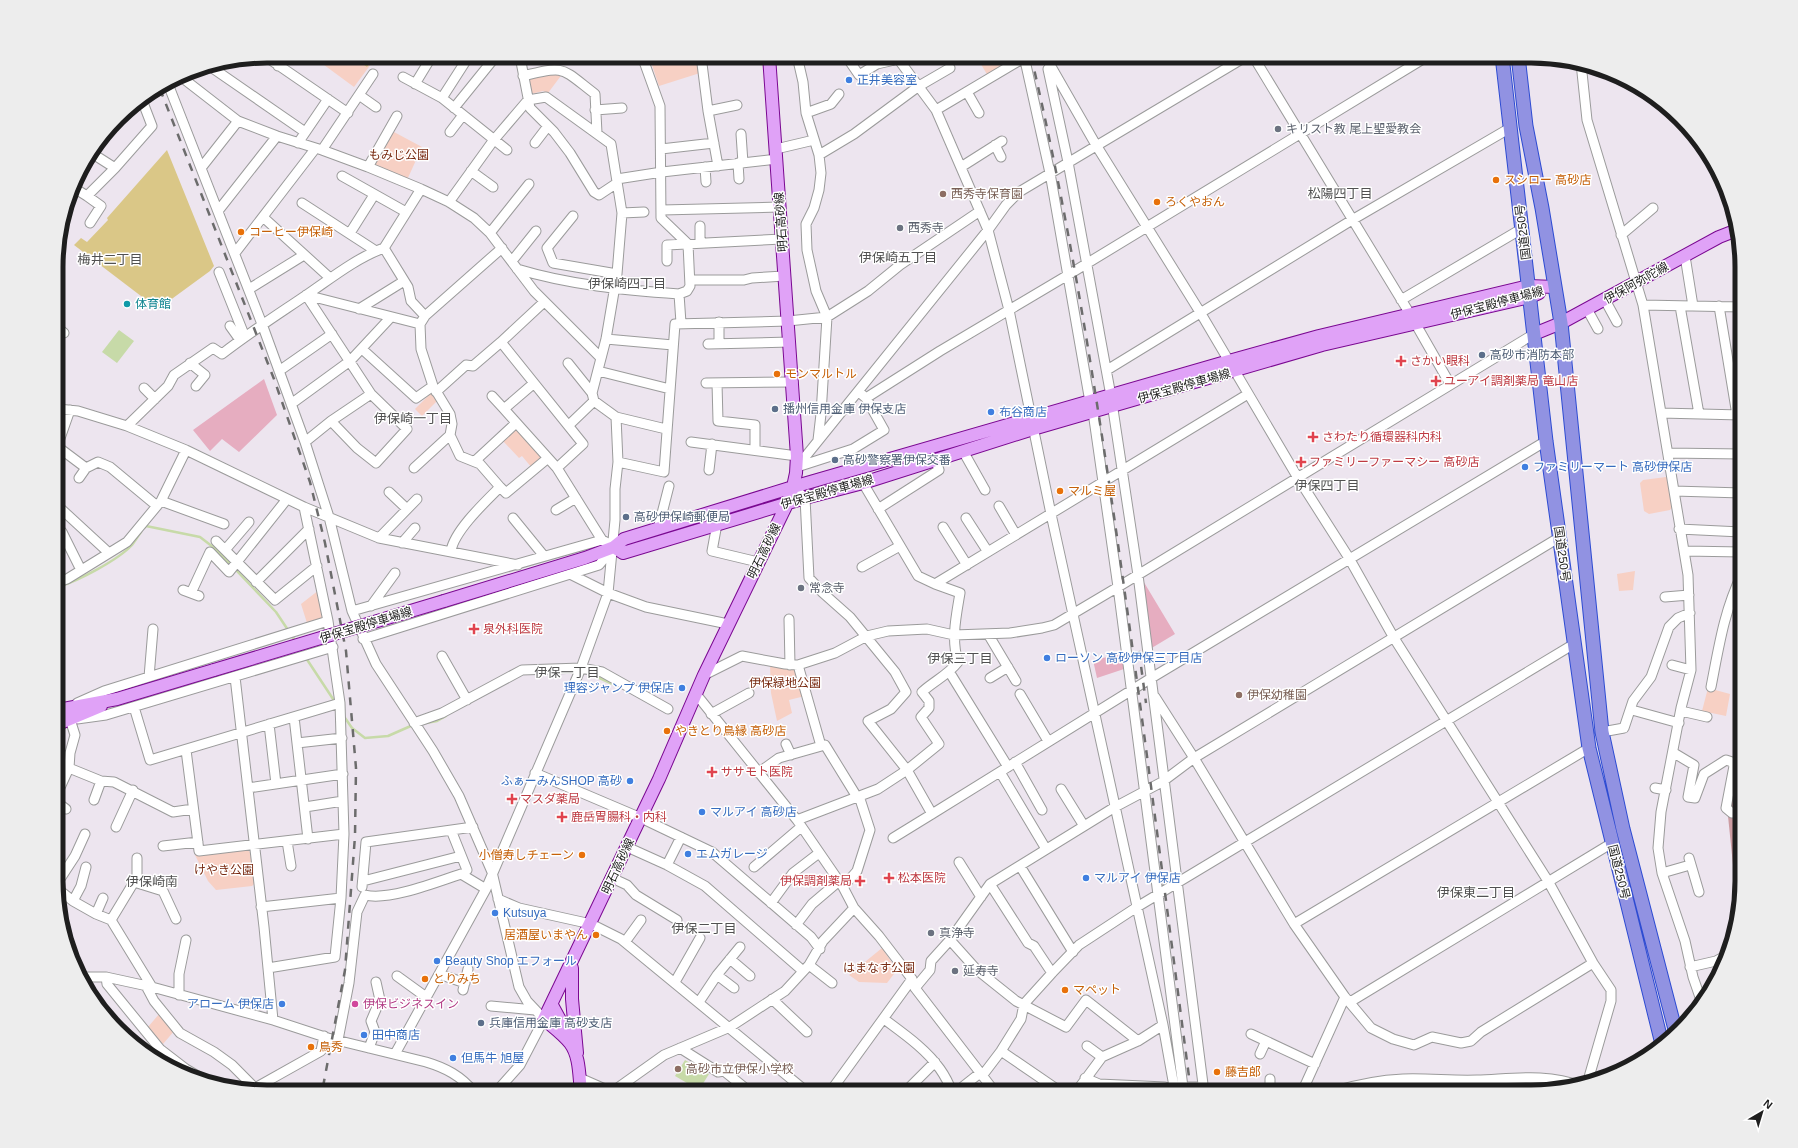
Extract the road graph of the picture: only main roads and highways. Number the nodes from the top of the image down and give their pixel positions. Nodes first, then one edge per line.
1 (770, 63) edge
2 (1503, 63) edge
3 (1519, 63) edge
4 (1732, 233) edge
5 (1555, 287) junction
6 (1530, 291) junction
7 (1561, 323) junction
8 (1534, 334) junction
9 (1032, 424) junction
10 (793, 487) junction
11 (786, 504) junction
12 (614, 547) junction
13 (117, 699) junction
14 (63, 709) edge
15 (63, 722) edge
16 (572, 963) junction
17 (552, 1005) junction
18 (1674, 1026) edge
19 (1661, 1038) edge
20 (569, 1041) junction
21 (577, 1059) junction
22 (580, 1085) edge

1 - 10 main road, 明石高砂線
2 - 6 highway, 国道250号
3 - 5 highway, 国道250号
4 - 7 main road, 伊保阿弥陀線
5 - 6 main road, 伊保宝殿停車場線
5 - 7 highway, 国道250号
6 - 8 highway, 国道250号
6 - 9 main road, 伊保宝殿停車場線
7 - 8 main road, 伊保阿弥陀線
7 - 18 highway, 国道250号
8 - 19 highway, 国道250号
9 - 10 main road, 伊保宝殿停車場線
9 - 11 main road, 伊保宝殿停車場線
10 - 11 main road, 明石高砂線
10 - 12 main road, 伊保宝殿停車場線
11 - 12 main road, 伊保宝殿停車場線
11 - 16 main road, 明石高砂線
12 - 13 main road, 伊保宝殿停車場線, bridge
13 - 14 main road, 伊保宝殿停車場線
13 - 15 main road, 伊保宝殿停車場線
16 - 17 main road, 明石高砂線
16 - 21 main road, 明石高砂線
17 - 20 main road, 明石高砂線
17 - 20 main road, 明石高砂線
20 - 21 main road, 明石高砂線
21 - 22 main road, 明石高砂線

